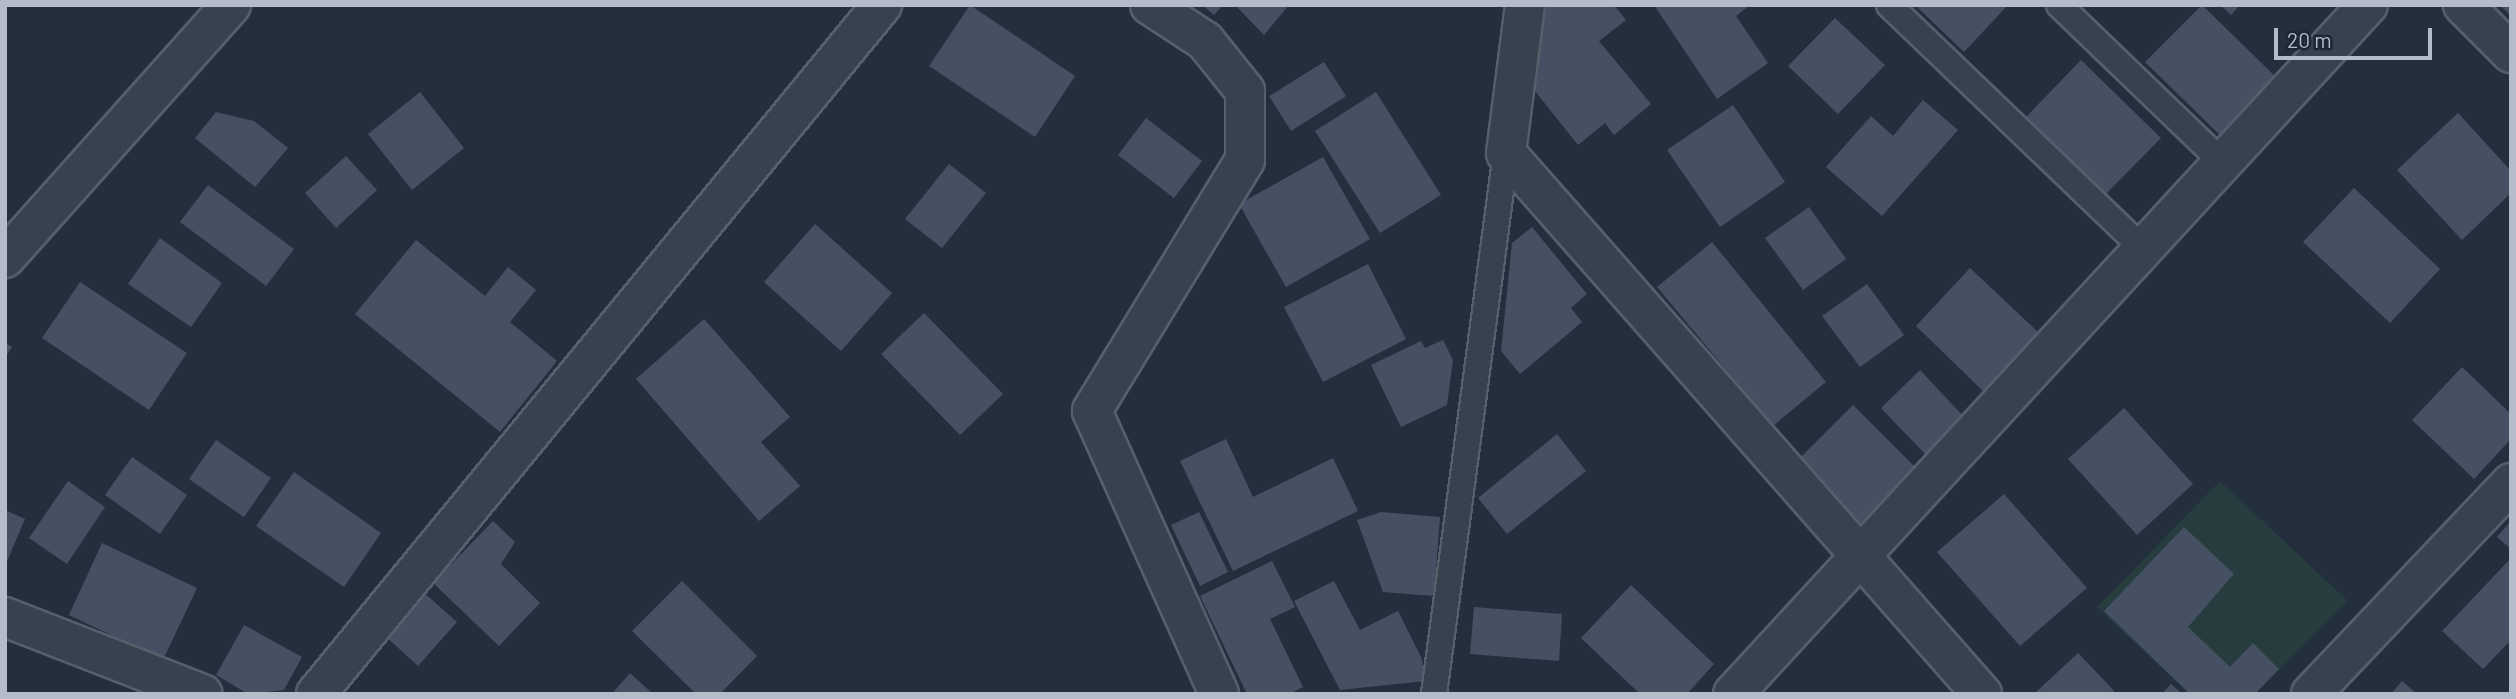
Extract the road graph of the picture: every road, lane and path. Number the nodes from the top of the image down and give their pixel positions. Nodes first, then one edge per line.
1 (231, 5) edge
2 (882, 5) edge
3 (1150, 5) edge
4 (1525, 5) edge
5 (1889, 5) edge
6 (2059, 5) edge
7 (2368, 5) edge
8 (2463, 5) edge
9 (2511, 53) edge
10 (1506, 153) junction
11 (2223, 163) junction
12 (2143, 249) junction
13 (5, 258) edge
14 (2511, 483) edge
15 (1858, 557) junction
16 (5, 617) edge
17 (202, 694) edge
18 (316, 694) edge
19 (1219, 694) edge
20 (1434, 694) edge
21 (1733, 694) edge
22 (1982, 694) edge
23 (2312, 694) edge

1 - 13 street
2 - 18 street
3 - 19 street
4 - 10 street
5 - 12 lane
6 - 11 lane
7 - 11 street
8 - 9 street
10 - 15 street
10 - 20 lane
11 - 12 street
12 - 15 street
14 - 23 street
15 - 21 street
15 - 22 street
16 - 17 street

